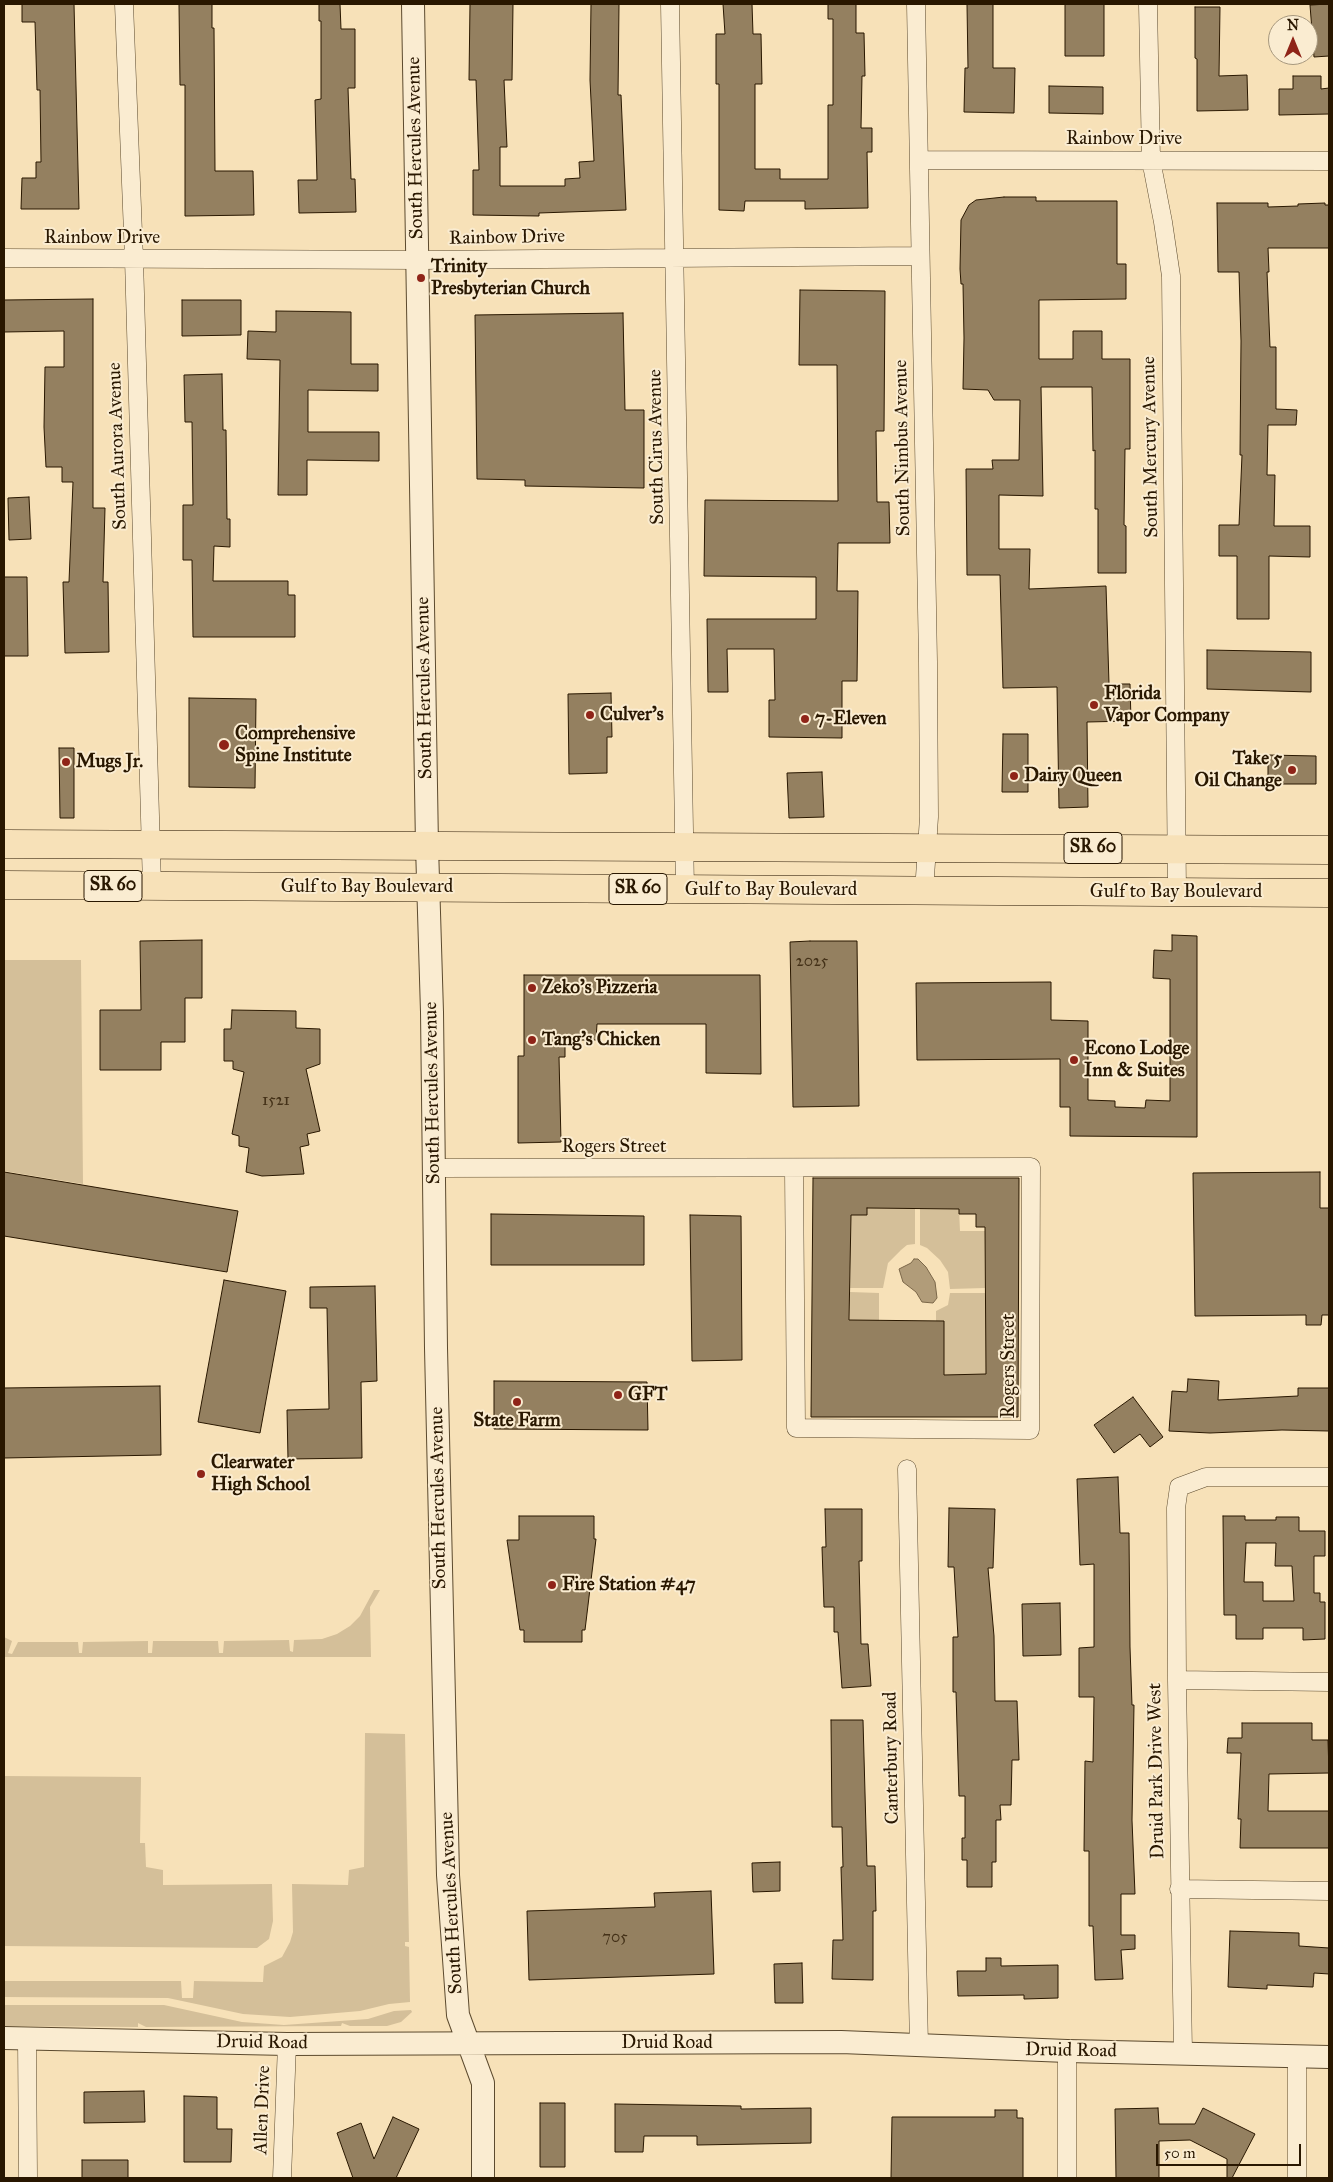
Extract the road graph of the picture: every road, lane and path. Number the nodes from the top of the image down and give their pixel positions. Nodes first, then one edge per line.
1 (124, 4) edge
2 (414, 4) edge
3 (670, 4) edge
4 (916, 4) edge
5 (1148, 4) edge
6 (919, 160) junction
7 (1151, 160) junction
8 (1329, 161) edge
9 (920, 256) junction
10 (4, 258) edge
11 (675, 258) junction
12 (134, 259) junction
13 (418, 260) junction
14 (4, 844) edge
15 (151, 844) junction
16 (427, 846) junction
17 (684, 847) junction
18 (926, 849) junction
19 (1177, 849) junction
20 (1329, 850) edge
21 (4, 885) edge
22 (152, 886) junction
23 (428, 888) junction
24 (685, 890) junction
25 (924, 892) junction
26 (1177, 892) junction
27 (1329, 893) edge
28 (433, 1168) junction
29 (794, 1168) junction
30 (907, 1469) dead end
31 (1329, 1477) edge
32 (1177, 1680) junction
33 (1329, 1682) edge
34 (1179, 1889) junction
35 (1329, 1891) edge
36 (4, 2038) edge
37 (27, 2038) junction
38 (287, 2044) junction
39 (469, 2044) junction
40 (918, 2046) junction
41 (1067, 2051) junction
42 (1183, 2053) junction
43 (1297, 2056) junction
44 (1329, 2057) edge
45 (28, 2178) edge
46 (282, 2178) edge
47 (482, 2178) edge
48 (1067, 2178) edge
49 (1297, 2178) edge

1 - 12 street, South Aurora Avenue
2 - 13 street, South Hercules Avenue
3 - 11 street, South Cirus Avenue
4 - 6 street, South Nimbus Avenue
5 - 7 street, South Mercury Avenue
6 - 7 street, Rainbow Drive
6 - 9 street, South Nimbus Avenue
7 - 8 street, Rainbow Drive
7 - 19 street, South Mercury Avenue
9 - 11 street, Rainbow Drive
9 - 18 street, South Nimbus Avenue
10 - 12 street, Rainbow Drive
11 - 13 street, Rainbow Drive
11 - 17 street, South Cirus Avenue
12 - 13 street, Rainbow Drive
12 - 15 street, South Aurora Avenue
13 - 16 street, South Hercules Avenue
14 - 15 main road, SR 60
15 - 16 main road, SR 60
15 - 22 street, South Aurora Avenue
16 - 17 main road, SR 60
16 - 23 street, South Hercules Avenue
17 - 18 main road, SR 60
17 - 24 street, South Cirus Avenue
18 - 19 main road, SR 60
18 - 25 street, South Nimbus Avenue
19 - 20 main road, SR 60
19 - 26 street, South Mercury Avenue
21 - 22 main road, Gulf to Bay Boulevard / SR 60
22 - 23 main road, Gulf to Bay Boulevard / SR 60
23 - 24 main road, Gulf to Bay Boulevard / SR 60
23 - 28 street, South Hercules Avenue
24 - 25 main road, Gulf to Bay Boulevard / SR 60
25 - 26 main road, Gulf to Bay Boulevard / SR 60
26 - 27 main road, Gulf to Bay Boulevard / SR 60
28 - 29 street, Rogers Street
28 - 39 street, South Hercules Avenue
29 - 29 street, Rogers Street
30 - 40 street, Canterbury Road
31 - 32 street, Druid Park Drive West
32 - 33 street
32 - 34 street, Druid Park Drive West
34 - 35 street
34 - 42 street, Druid Park Drive West
36 - 37 street, Druid Road
37 - 38 street, Druid Road
37 - 45 street
38 - 39 street, Druid Road
38 - 46 street, Allen Drive
39 - 40 street, Druid Road
39 - 47 street, South Hercules Avenue
40 - 41 street, Druid Road
41 - 42 street, Druid Road
41 - 48 street
42 - 43 street, Druid Road
43 - 44 street, Druid Road
43 - 49 street

